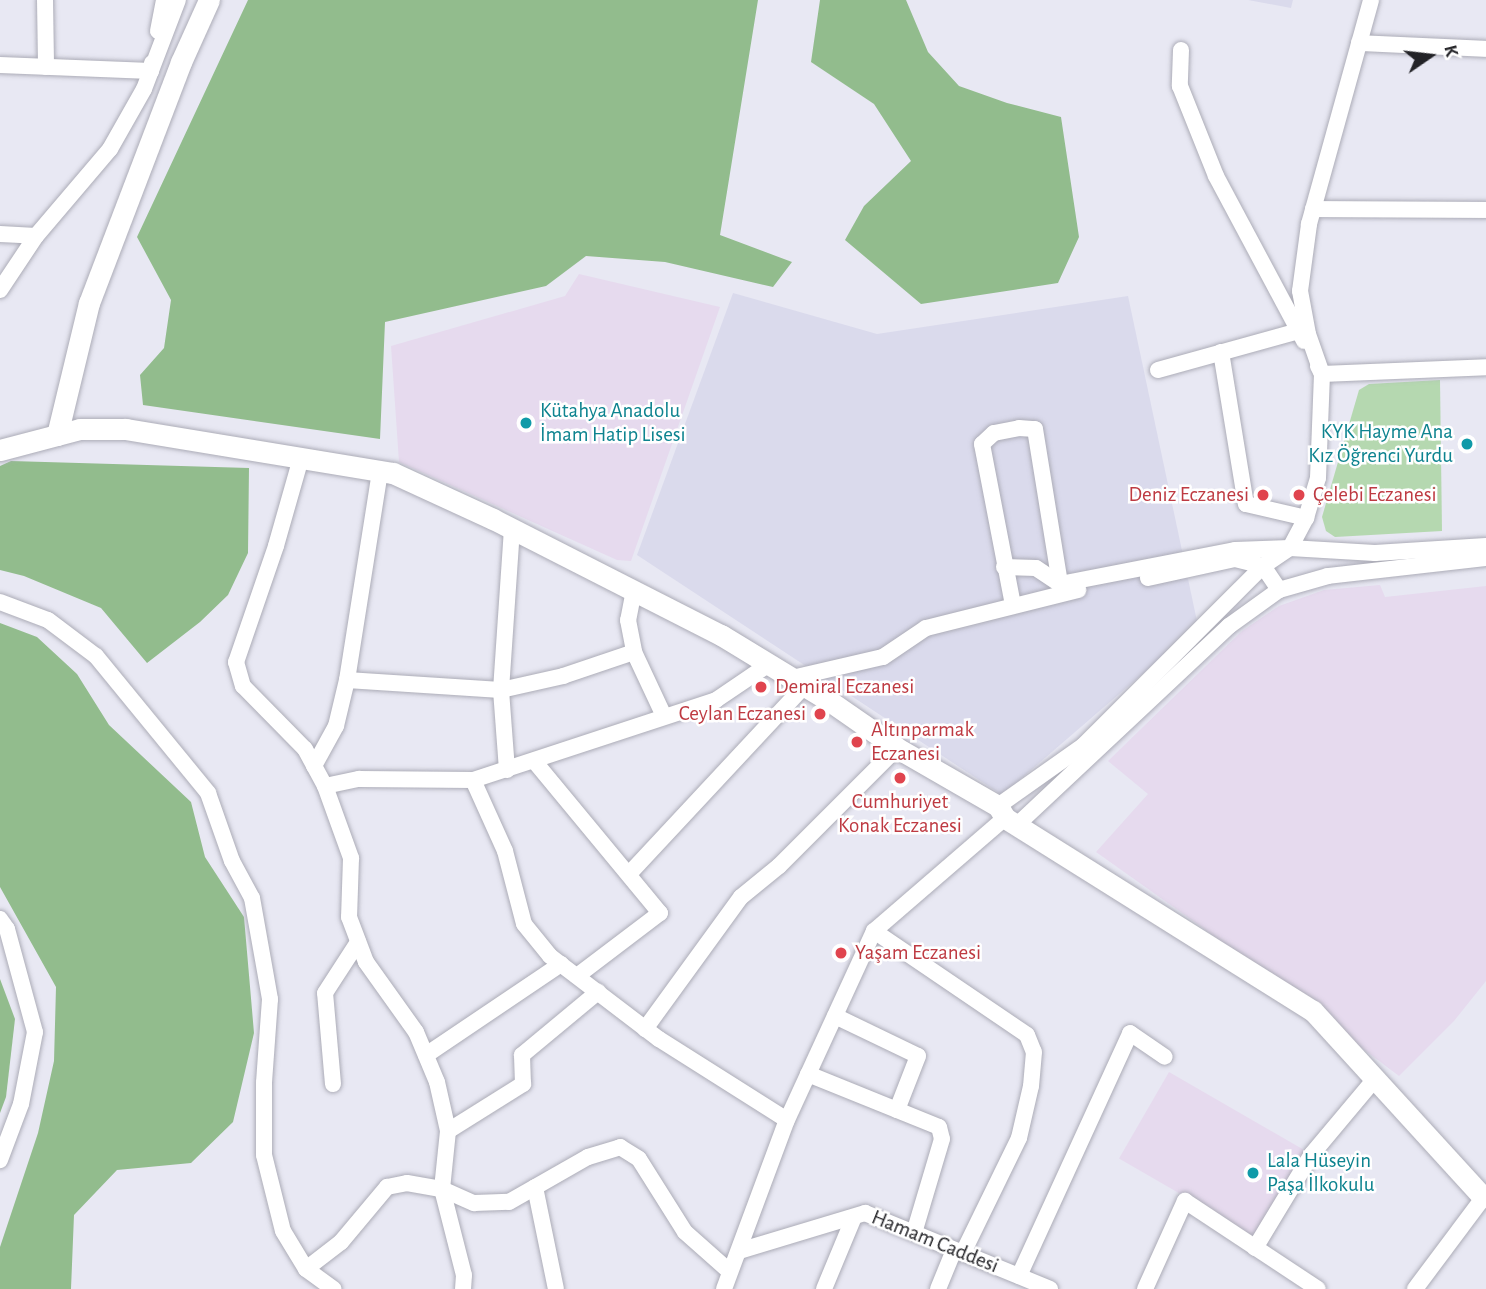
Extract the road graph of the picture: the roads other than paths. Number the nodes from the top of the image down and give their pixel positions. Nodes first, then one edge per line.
1 (45, 0) edge
2 (164, 0) edge
3 (178, 0) edge
4 (209, 0) edge
5 (1371, 0) edge
6 (1359, 43) junction
7 (1486, 49) edge
8 (1181, 50) dead end
9 (0, 65) edge
10 (46, 67) junction
11 (151, 71) junction
12 (1313, 209) junction
13 (1486, 211) edge
14 (0, 234) edge
15 (36, 236) junction
16 (0, 290) edge
17 (1299, 331) junction
18 (1221, 352) junction
19 (1486, 367) edge
20 (1158, 370) dead end
21 (1322, 374) junction
22 (57, 435) junction
23 (0, 450) edge
24 (301, 458) junction
25 (380, 471) junction
26 (1306, 518) junction
27 (512, 529) junction
28 (1486, 546) edge
29 (1290, 548) junction
30 (1321, 549) junction
31 (1486, 558) edge
32 (1263, 566) junction
33 (1004, 567) junction
34 (1328, 576) junction
35 (1061, 589) junction
36 (634, 590) junction
37 (1279, 590) junction
38 (0, 602) edge
39 (1013, 605) junction
40 (634, 652) junction
41 (769, 664) junction
42 (347, 680) junction
43 (798, 682) junction
44 (501, 690) junction
45 (664, 716) junction
46 (897, 748) junction
47 (535, 762) junction
48 (314, 766) junction
49 (506, 770) junction
50 (473, 780) junction
51 (326, 786) junction
52 (1007, 816) junction
53 (629, 874) junction
54 (0, 919) edge
55 (874, 931) junction
56 (358, 942) junction
57 (561, 964) junction
58 (577, 976) junction
59 (598, 992) junction
60 (835, 1016) junction
61 (645, 1028) junction
62 (426, 1055) junction
63 (1165, 1057) dead end
64 (808, 1074) junction
65 (1375, 1079) junction
66 (333, 1084) dead end
67 (897, 1110) junction
68 (787, 1120) junction
69 (448, 1131) junction
70 (0, 1160) edge
71 (535, 1187) junction
72 (442, 1189) junction
73 (1485, 1196) edge
74 (854, 1217) junction
75 (914, 1233) junction
76 (1255, 1248) junction
77 (739, 1251) junction
78 (959, 1251) junction
79 (306, 1269) junction
80 (730, 1272) junction
81 (1019, 1276) junction
82 (334, 1289) edge
83 (463, 1289) edge
84 (556, 1289) edge
85 (724, 1289) edge
86 (824, 1289) edge
87 (938, 1289) edge
88 (1050, 1289) edge
89 (1145, 1289) edge
90 (1318, 1289) edge
91 (1415, 1289) edge

1 - 10 street
2 - 11 street
3 - 11 street
4 - 22 street
5 - 6 street
6 - 7 street
6 - 12 street
8 - 17 street
9 - 10 street
10 - 11 street
11 - 15 street
12 - 13 street
12 - 21 street
14 - 15 street
15 - 16 street
17 - 18 street
17 - 21 street
18 - 20 street
18 - 26 street
19 - 21 street
21 - 26 street
22 - 23 street
22 - 24 street
24 - 25 street
24 - 48 street
25 - 27 street
25 - 42 street
26 - 29 street
27 - 36 street
27 - 44 street
28 - 30 street
29 - 30 street
29 - 32 street
29 - 35 street
30 - 34 street
31 - 34 street
32 - 35 street
32 - 37 street
32 - 52 street
33 - 35 street
33 - 35 street
33 - 39 street
34 - 37 street
35 - 39 street
36 - 40 street
36 - 41 street
37 - 52 street
38 - 79 street
39 - 43 street
40 - 44 street
40 - 45 street
41 - 43 street
41 - 45 street
42 - 44 street
42 - 48 street
43 - 46 street
43 - 53 street
44 - 49 street
45 - 47 street
46 - 52 street
46 - 61 street
47 - 49 street
47 - 53 street
48 - 51 street
49 - 50 street
50 - 51 street
50 - 57 street
51 - 56 street
52 - 55 street
52 - 65 street
53 - 58 street
54 - 70 street
55 - 60 street
55 - 78 street
56 - 62 street
56 - 66 street
57 - 58 street
57 - 62 street
58 - 59 street
59 - 61 street
59 - 69 street
60 - 64 street
60 - 67 street
61 - 68 street
62 - 69 street
63 - 81 street
64 - 67 street
64 - 68 street
65 - 73 street
65 - 76 street
67 - 75 street
68 - 77 street
69 - 72 street
71 - 72 street
71 - 80 street
71 - 84 street
72 - 79 street
72 - 83 street
73 - 91 street
74 - 75 street, Hamam Caddesi
74 - 77 street, Hamam Caddesi
74 - 86 street
75 - 78 street, Hamam Caddesi
76 - 89 street
76 - 90 street
77 - 80 street
78 - 81 street, Hamam Caddesi
78 - 87 street
79 - 82 street
80 - 85 street
81 - 88 street, Hamam Caddesi

